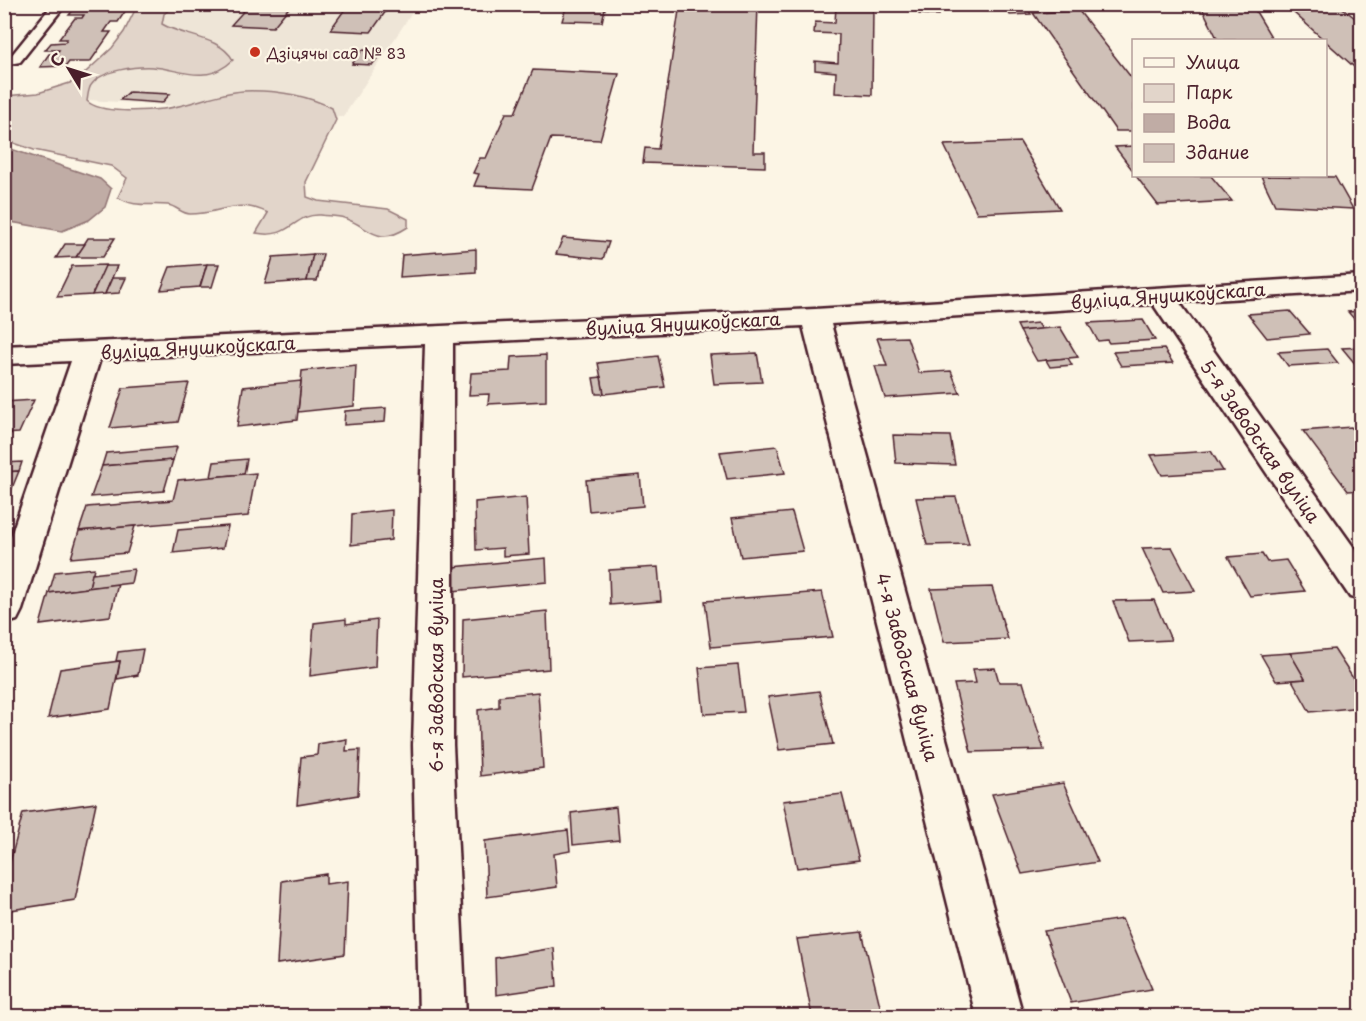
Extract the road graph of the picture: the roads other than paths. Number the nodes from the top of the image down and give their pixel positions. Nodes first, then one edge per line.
1 (60, 4) edge
2 (4, 62) edge
3 (1362, 283) edge
4 (1161, 296) junction
5 (815, 317) junction
6 (439, 334) junction
7 (88, 352) junction
8 (4, 355) edge
9 (1362, 587) edge
10 (4, 610) edge
11 (443, 1017) edge
12 (1000, 1017) edge

1 - 2 lane
3 - 4 street, вуліца Янушкоўскага
4 - 5 street, вуліца Янушкоўскага
4 - 9 street, 5-я Заводская вуліца
5 - 6 street, вуліца Янушкоўскага
5 - 12 street, 4-я Заводская вуліца
6 - 7 street, вуліца Янушкоўскага
6 - 11 street, 6-я Заводская вуліца
7 - 8 street, вуліца Янушкоўскага
7 - 10 street

